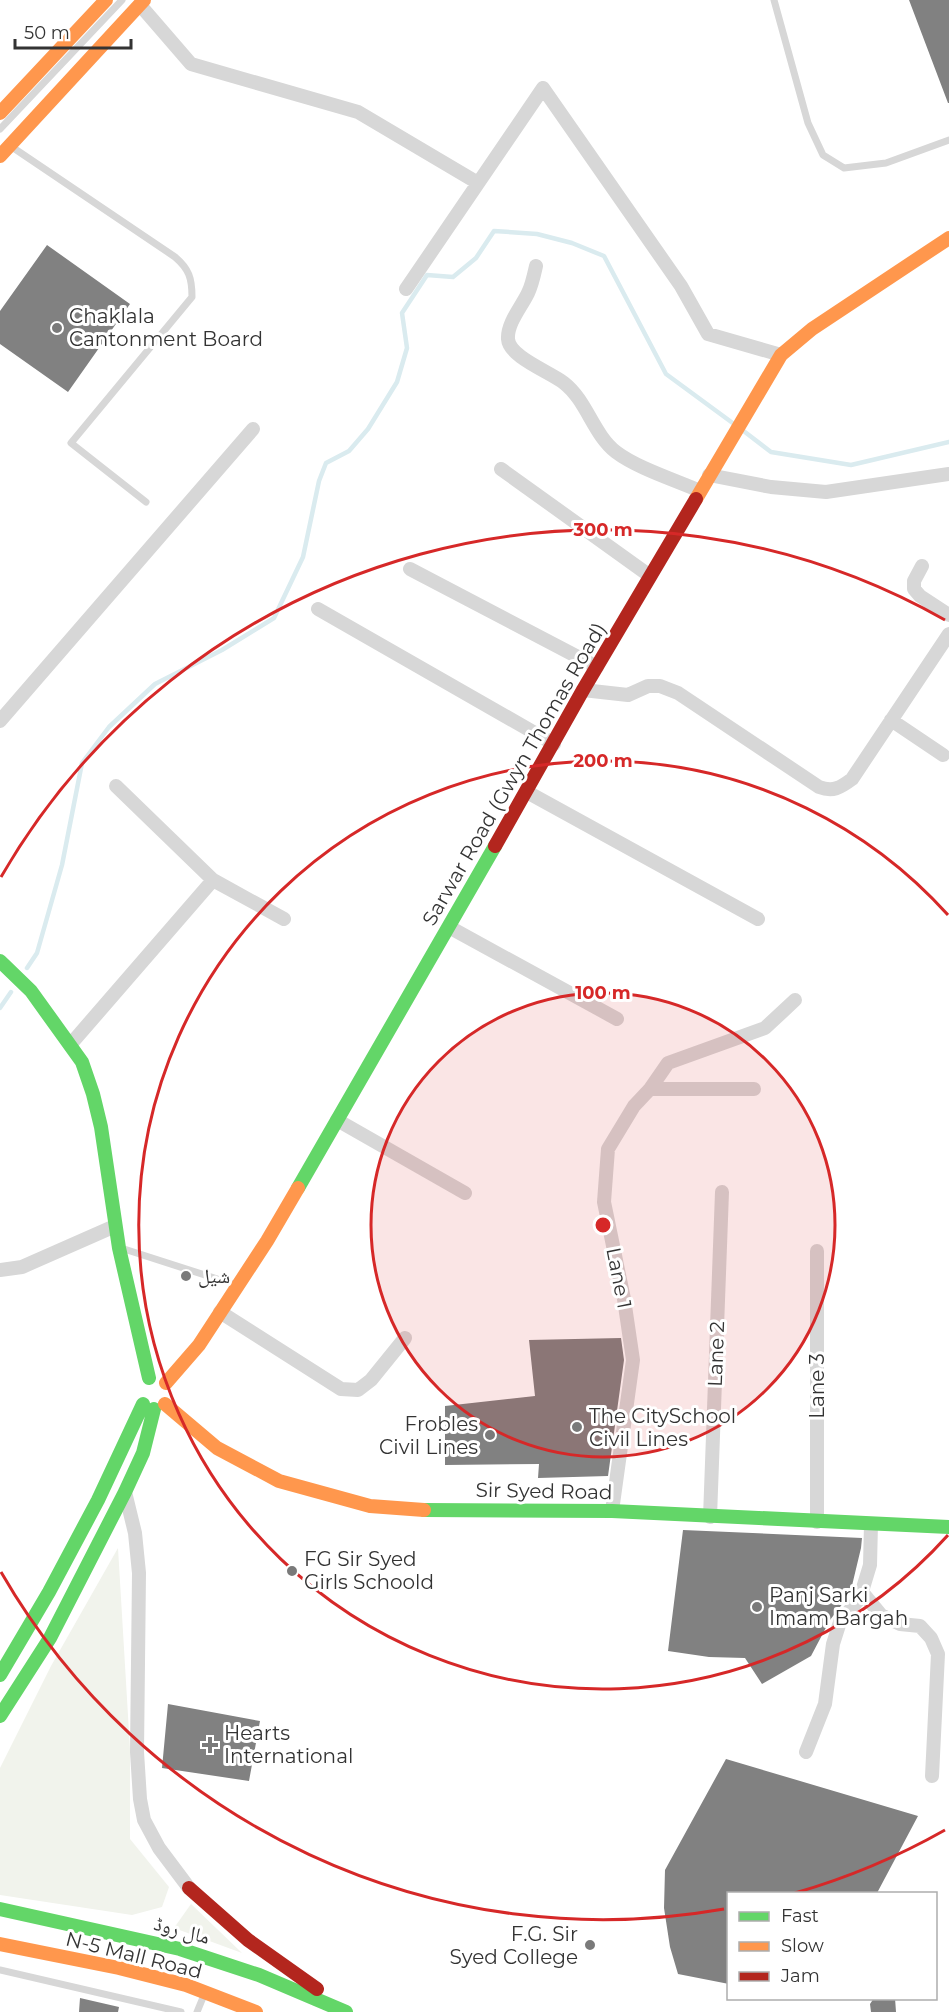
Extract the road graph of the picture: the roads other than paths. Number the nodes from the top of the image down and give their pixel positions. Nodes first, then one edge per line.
1 (106, 0) edge
2 (122, 0) edge
3 (774, 0) edge
4 (142, 2) edge
5 (0, 113) edge
6 (0, 129) edge
7 (949, 140) edge
8 (5, 151) edge
9 (478, 183) junction
10 (949, 238) edge
11 (536, 266) dead end
12 (406, 289) dead end
13 (781, 355) junction
14 (253, 429) dead end
15 (501, 469) dead end
16 (949, 474) edge
17 (709, 475) junction
18 (700, 491) junction
19 (146, 502) dead end
20 (922, 566) dead end
21 (410, 569) dead end
22 (650, 576) junction
23 (318, 609) dead end
24 (949, 615) edge
25 (949, 634) edge
26 (597, 668) junction
27 (583, 690) junction
28 (891, 720) junction
29 (0, 721) edge
30 (554, 744) junction
31 (943, 755) dead end
32 (116, 786) dead end
33 (527, 792) junction
34 (213, 880) junction
35 (284, 919) dead end
36 (758, 919) dead end
37 (449, 927) junction
38 (0, 961) edge
39 (795, 1000) dead end
40 (617, 1019) dead end
41 (70, 1045) junction
42 (650, 1089) junction
43 (754, 1089) dead end
44 (337, 1120) junction
45 (722, 1192) dead end
46 (465, 1193) dead end
47 (115, 1226) junction
48 (119, 1248) junction
49 (817, 1251) dead end
50 (0, 1270) edge
51 (239, 1286) junction
52 (220, 1312) junction
53 (405, 1338) dead end
54 (166, 1383) junction
55 (149, 1396) junction
56 (125, 1492) junction
57 (612, 1511) junction
58 (710, 1517) junction
59 (817, 1522) junction
60 (872, 1524) junction
61 (949, 1527) edge
62 (862, 1592) junction
63 (0, 1675) edge
64 (0, 1716) edge
65 (806, 1752) dead end
66 (932, 1776) dead end
67 (189, 1888) joint
68 (0, 1909) edge
69 (0, 1944) edge
70 (0, 1970) edge
71 (205, 1993) junction
72 (181, 2012) edge
73 (197, 2012) edge
74 (256, 2012) edge
75 (348, 2012) edge

1 - 5 main road
2 - 6 lane
3 - 7 lane
4 - 8 main road
4 - 9 street
8 - 19 lane
9 - 12 street
9 - 13 street
10 - 13 main road, Sarwar Road (Gwyn Thomas Road)
11 - 18 street
13 - 17 main road, Sarwar Road (Gwyn Thomas Road)
14 - 29 street
15 - 22 street
16 - 17 street
17 - 18 main road, Sarwar Road (Gwyn Thomas Road)
18 - 22 main road, Sarwar Road (Gwyn Thomas Road)
20 - 24 street
21 - 26 street
22 - 26 main road, Sarwar Road (Gwyn Thomas Road)
23 - 30 street
25 - 28 street
26 - 27 main road, Sarwar Road (Gwyn Thomas Road)
27 - 28 street
27 - 30 main road, Sarwar Road (Gwyn Thomas Road)
28 - 31 street
30 - 33 main road, Sarwar Road (Gwyn Thomas Road)
32 - 34 street
33 - 36 street
33 - 37 main road, Sarwar Road (Gwyn Thomas Road)
34 - 35 street
34 - 41 street
37 - 40 street
37 - 44 main road, Sarwar Road (Gwyn Thomas Road)
38 - 41 main road
39 - 42 street, Lane 1
41 - 47 main road
42 - 43 street
42 - 57 street, Lane 1
44 - 46 street
44 - 51 main road, Sarwar Road (Gwyn Thomas Road)
45 - 58 street, Lane 2
47 - 48 main road
47 - 50 street
48 - 51 lane
48 - 55 main road
49 - 59 street, Lane 3
51 - 52 main road, Sarwar Road (Gwyn Thomas Road)
52 - 53 street
52 - 54 main road, Sarwar Road (Gwyn Thomas Road)
54 - 55 main road
54 - 55 main road
55 - 56 main road
55 - 57 main road, Sir Syed Road
55 - 63 main road
56 - 64 main road
56 - 67 street
57 - 58 main road, Sir Syed Road
58 - 59 main road, Sir Syed Road
59 - 60 main road, Sir Syed Road
60 - 61 main road, Sir Syed Road
60 - 62 street
62 - 65 street
62 - 66 street
67 - 75 main road
68 - 75 main road, مال روڈ
69 - 71 main road, N-5 Mall Road
70 - 72 lane
71 - 73 lane
71 - 74 main road, N-5 Mall Road

